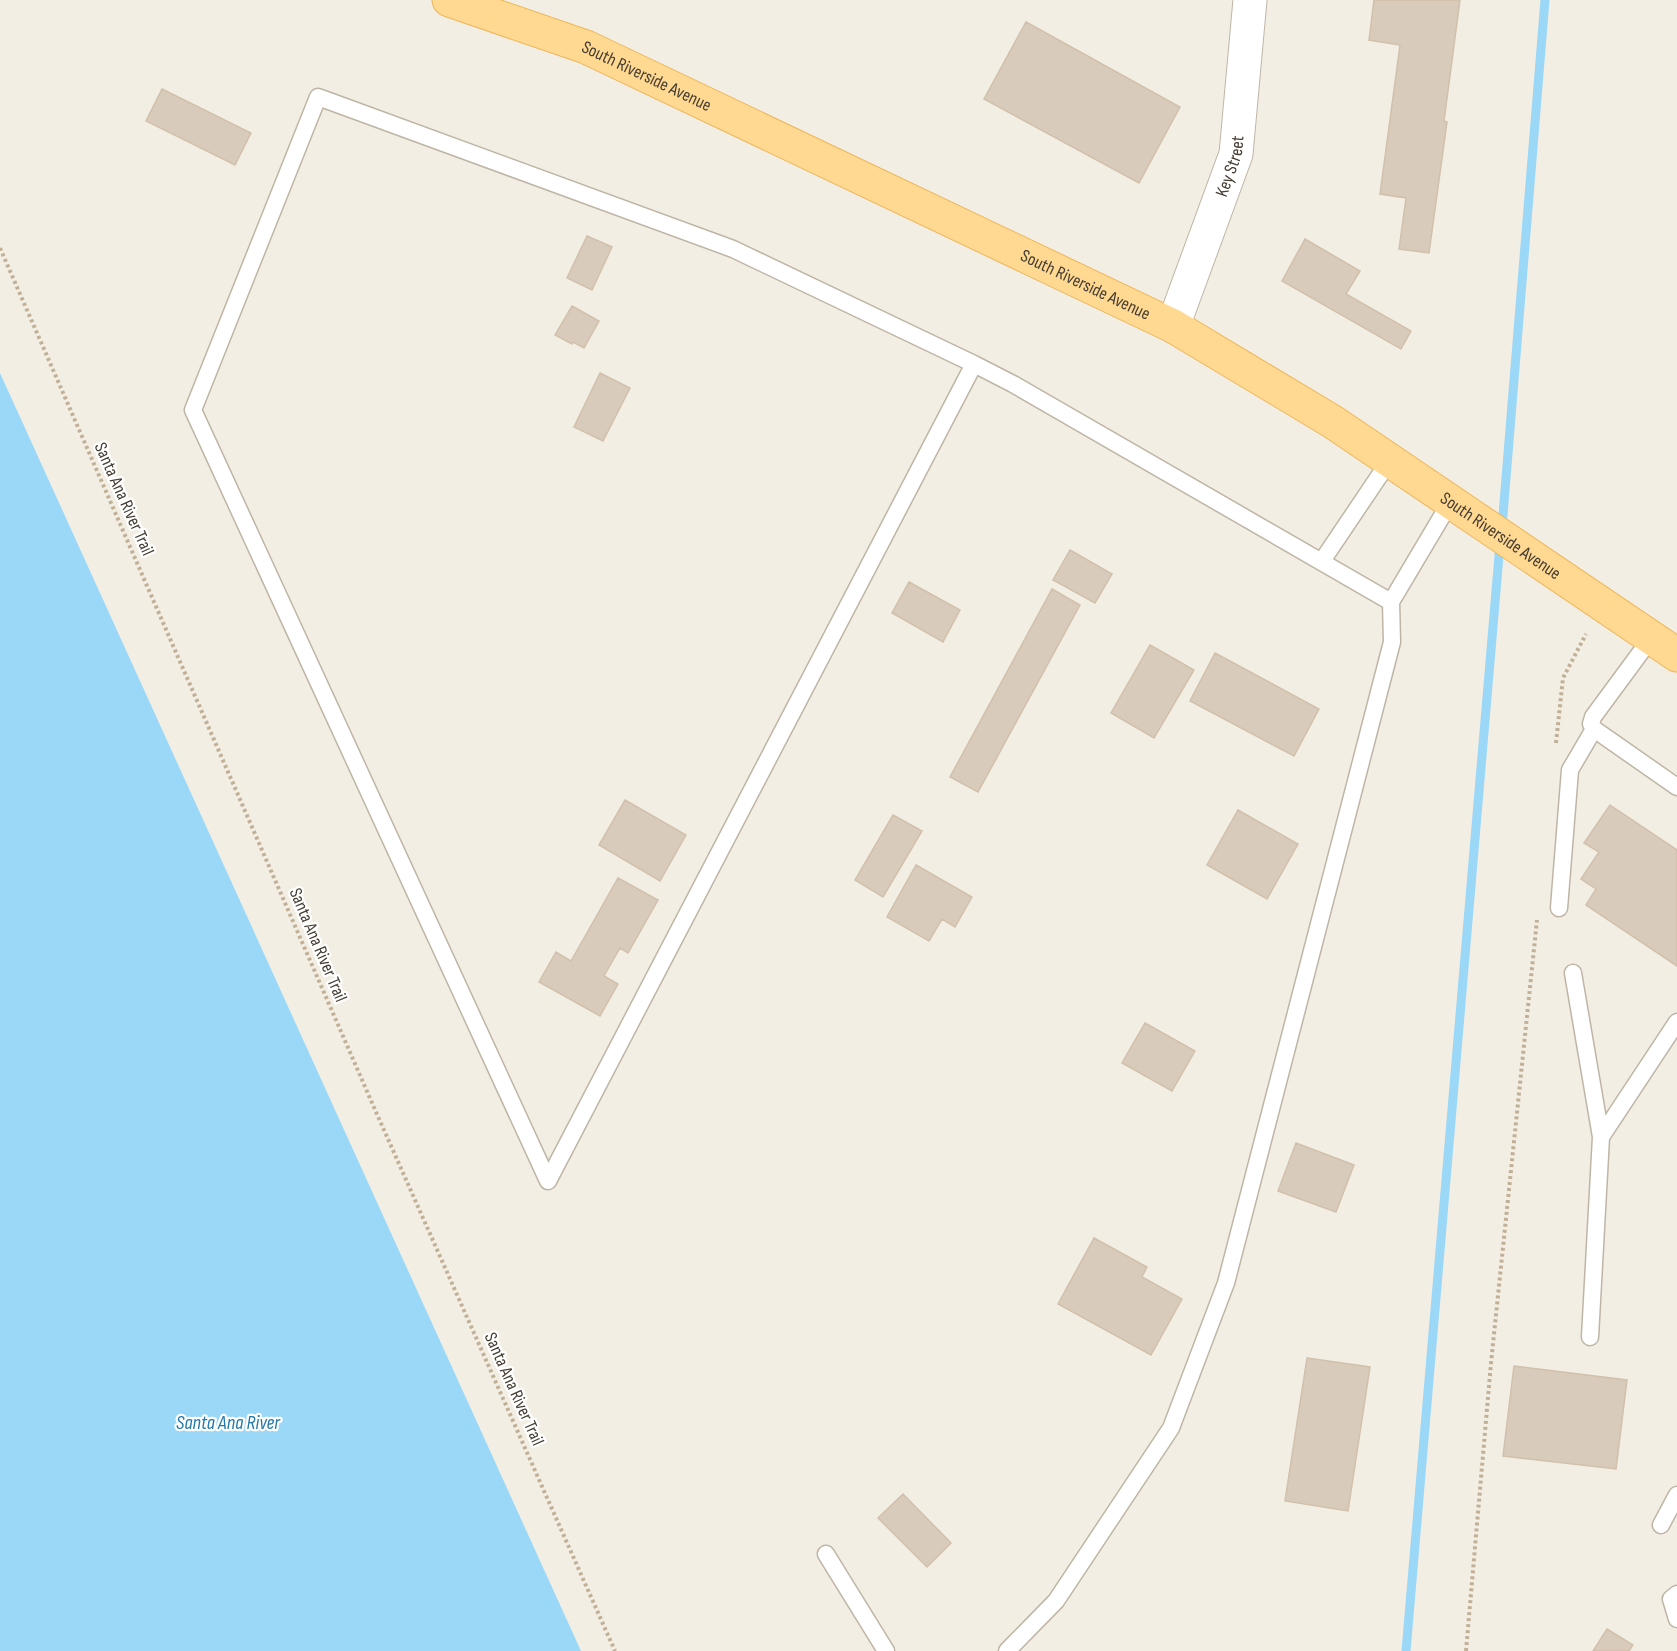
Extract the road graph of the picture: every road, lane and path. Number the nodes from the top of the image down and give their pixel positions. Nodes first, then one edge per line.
1 (448, 0) edge
2 (1250, 0) edge
3 (0, 248) edge
4 (1173, 326) junction
5 (974, 364) junction
6 (1390, 460) junction
7 (1451, 501) junction
8 (1322, 561) junction
9 (1391, 602) junction
10 (1603, 603) junction
11 (1664, 646) edge
12 (1594, 729) junction
13 (1555, 748) dead end
14 (1677, 787) edge
15 (1559, 908) dead end
16 (1538, 914) dead end
17 (1573, 973) dead end
18 (1677, 1022) edge
19 (1601, 1137) junction
20 (1590, 1337) dead end
21 (1677, 1495) edge
22 (1661, 1525) dead end
23 (826, 1554) dead end
24 (1677, 1594) edge
25 (1677, 1619) edge
26 (615, 1651) edge
27 (886, 1651) edge
28 (1007, 1651) edge
29 (1466, 1651) edge

1 - 4 main road, South Riverside Avenue
2 - 4 street, Key Street
3 - 26 path, Santa Ana River Trail
4 - 6 main road, South Riverside Avenue
5 - 5 lane
5 - 8 lane
6 - 7 main road, South Riverside Avenue
6 - 8 lane
7 - 9 lane
7 - 10 main road, South Riverside Avenue
8 - 9 lane
9 - 28 lane
10 - 11 main road, South Riverside Avenue
10 - 13 path
11 - 12 lane
12 - 14 lane
12 - 15 lane
16 - 29 path
17 - 19 lane
18 - 19 lane
19 - 20 lane
21 - 22 lane
23 - 27 lane
24 - 25 lane

